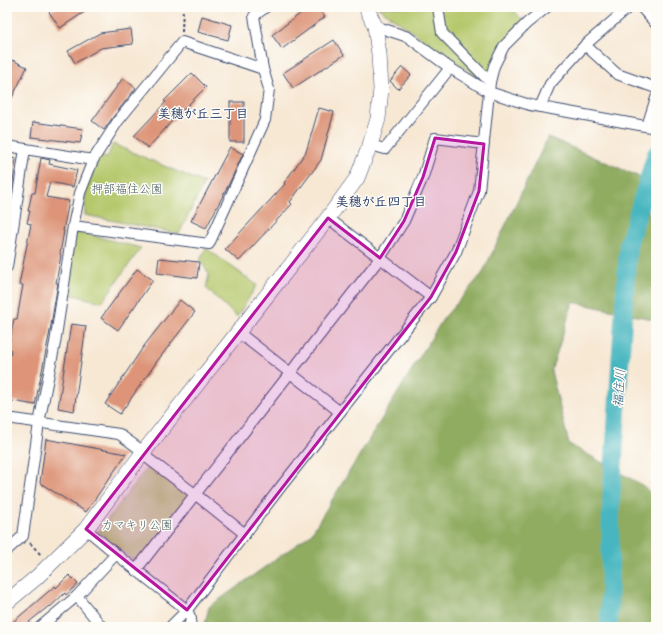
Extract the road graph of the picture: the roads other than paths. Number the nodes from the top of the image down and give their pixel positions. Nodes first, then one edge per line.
1 (266, 7) edge
2 (366, 7) edge
3 (438, 7) edge
4 (547, 7) edge
5 (629, 7) edge
6 (641, 7) edge
7 (656, 24) edge
8 (375, 26) junction
9 (585, 45) junction
10 (450, 68) junction
11 (263, 69) junction
12 (490, 87) junction
13 (656, 88) edge
14 (656, 98) edge
15 (540, 107) junction
16 (651, 127) edge
17 (484, 144) junction
18 (370, 145) junction
19 (7, 146) edge
20 (25, 149) junction
21 (93, 160) junction
22 (328, 218) junction
23 (73, 226) junction
24 (380, 258) junction
25 (7, 266) edge
26 (431, 297) junction
27 (238, 332) junction
28 (290, 372) junction
29 (340, 412) junction
30 (7, 418) edge
31 (39, 423) junction
32 (142, 454) junction
33 (195, 494) junction
34 (86, 529) junction
35 (245, 534) junction
36 (7, 550) edge
37 (116, 554) junction
38 (136, 570) junction
39 (77, 596) junction
40 (7, 602) edge
41 (188, 610) junction
42 (40, 627) edge
43 (102, 627) edge
44 (170, 627) edge
45 (189, 627) edge

1 - 11 street
2 - 8 street
3 - 12 street
4 - 12 street
5 - 9 street
6 - 7 street
8 - 10 street
8 - 18 street
9 - 13 street
9 - 15 street
10 - 12 street
10 - 18 street
11 - 21 street
11 - 23 street
12 - 15 street
12 - 17 street
14 - 16 street
15 - 16 street
17 - 24 street
17 - 26 street
18 - 22 street
19 - 20 street
20 - 21 street
20 - 25 street
21 - 23 street
22 - 24 street
22 - 27 street
23 - 31 street
24 - 26 street
24 - 28 street
26 - 29 street
27 - 28 street
27 - 32 street
28 - 29 street
28 - 33 street
29 - 35 street
30 - 31 street
31 - 32 street
31 - 36 street
32 - 33 street
32 - 34 street
33 - 35 street
33 - 38 street
34 - 37 street
34 - 40 street
35 - 41 street
37 - 38 street
37 - 39 street
38 - 41 street
39 - 42 street
39 - 43 street
41 - 44 street
41 - 45 street

